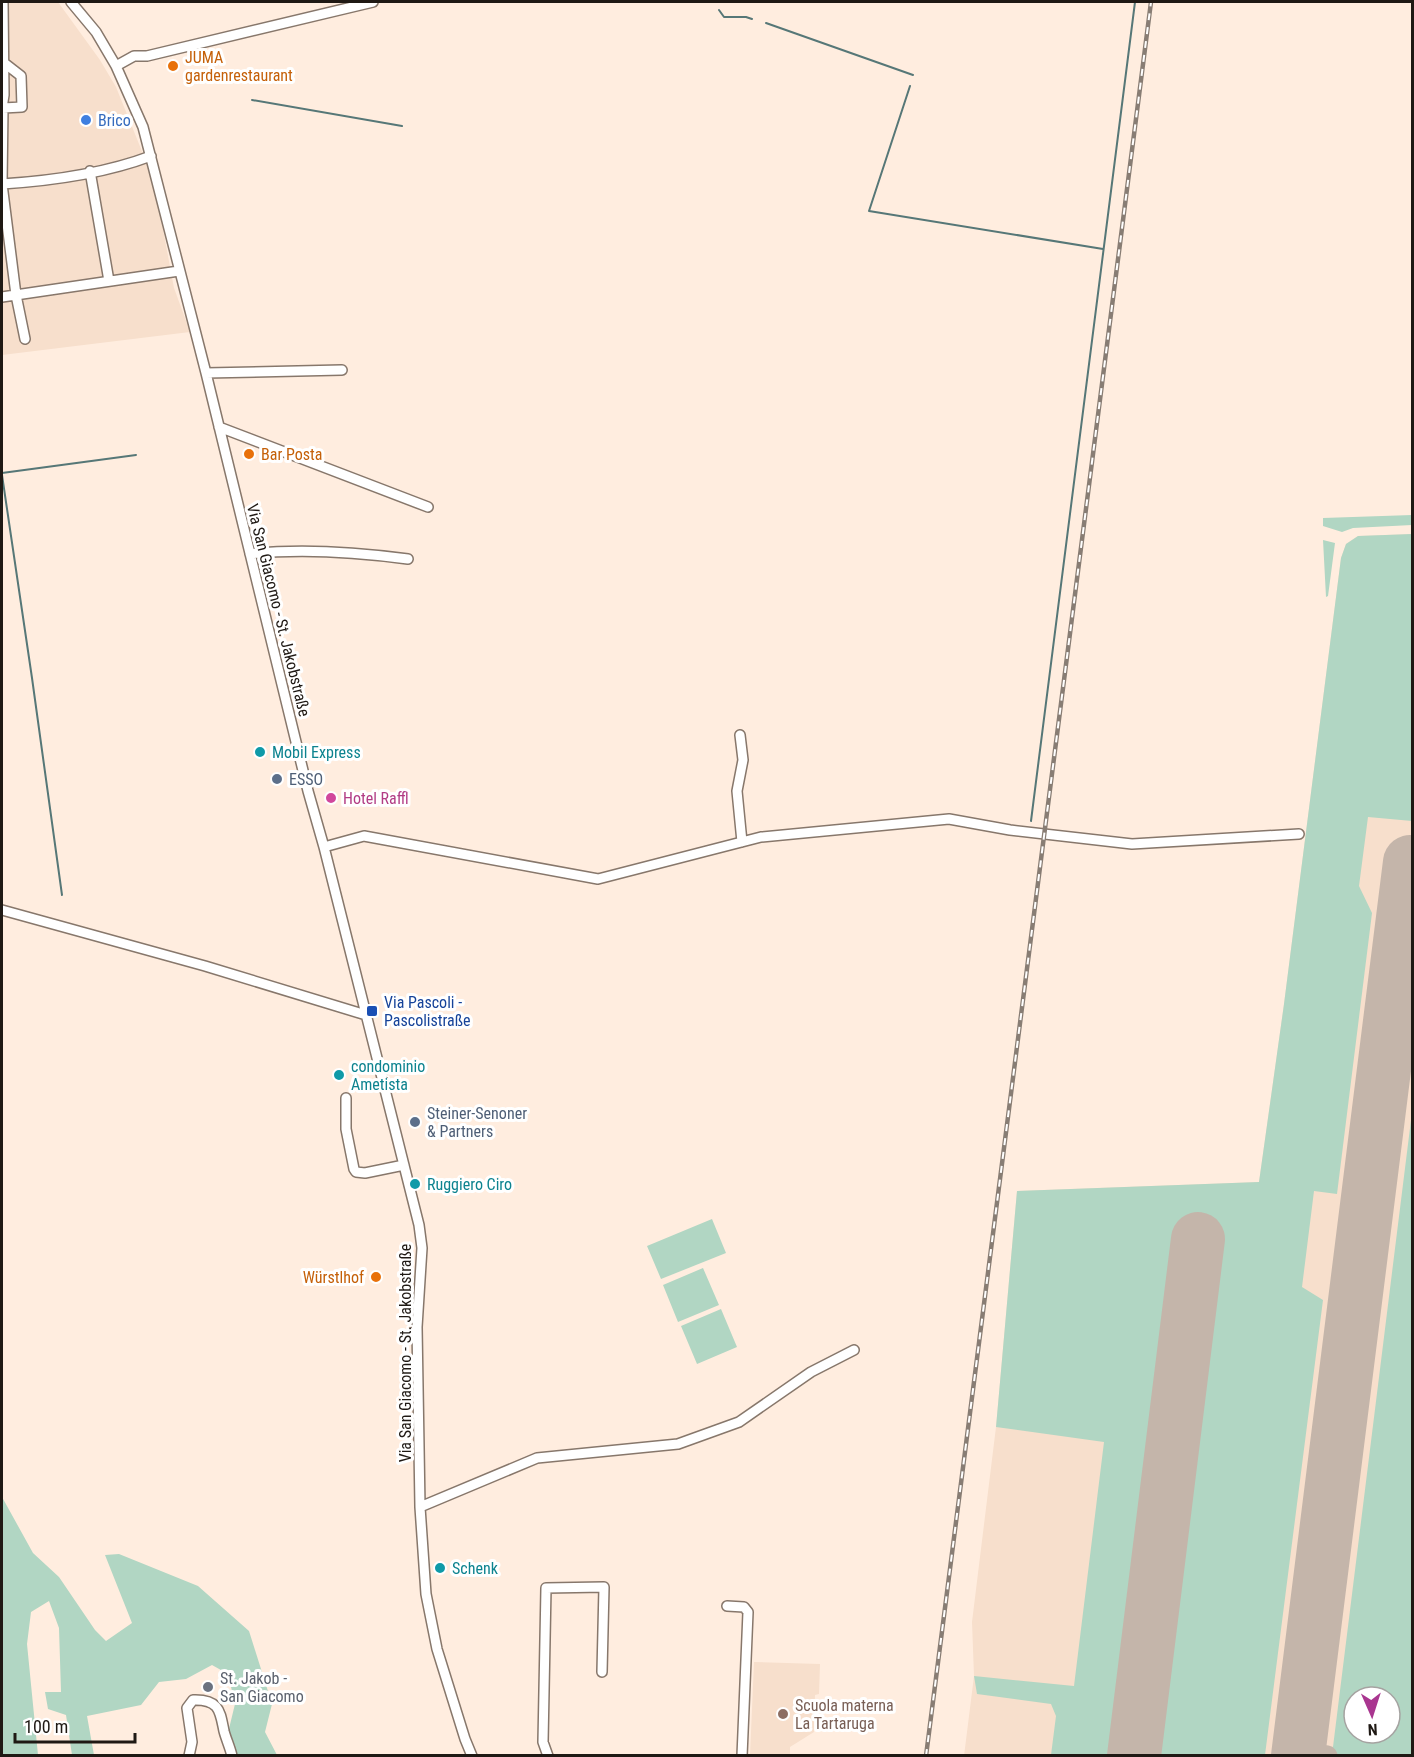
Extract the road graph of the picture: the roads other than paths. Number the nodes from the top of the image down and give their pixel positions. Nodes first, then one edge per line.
1 (3, 2) edge
2 (71, 2) edge
3 (373, 2) edge
4 (3, 62) junction
5 (116, 66) junction
6 (2, 108) edge
7 (151, 156) junction
8 (90, 171) junction
9 (2, 184) edge
10 (179, 271) junction
11 (109, 281) junction
12 (16, 295) junction
13 (2, 297) edge
14 (25, 339) dead end
15 (342, 370) dead end
16 (206, 373) junction
17 (219, 428) junction
18 (428, 507) dead end
19 (249, 554) junction
20 (408, 559) dead end
21 (740, 735) dead end
22 (1299, 834) dead end
23 (742, 842) junction
24 (324, 847) junction
25 (2, 910) edge
26 (366, 1015) junction
27 (345, 1098) dead end
28 (404, 1165) junction
29 (854, 1350) dead end
30 (420, 1507) junction
31 (727, 1606) dead end
32 (602, 1672) dead end
33 (189, 1755) edge
34 (232, 1755) edge
35 (472, 1755) edge
36 (548, 1755) edge
37 (742, 1755) edge

1 - 4 street
2 - 5 street, Via San Giacomo - St. Jakobstraße
3 - 5 street
4 - 6 street
4 - 6 street
5 - 7 street, Via San Giacomo - St. Jakobstraße
6 - 9 street
7 - 8 street
7 - 10 street, Via San Giacomo - St. Jakobstraße
8 - 9 street
8 - 11 street
9 - 12 street
10 - 11 street
10 - 16 street, Via San Giacomo - St. Jakobstraße
11 - 12 street
12 - 13 street
12 - 14 street
15 - 16 street
16 - 17 street, Via San Giacomo - St. Jakobstraße
17 - 18 street
17 - 19 street, Via San Giacomo - St. Jakobstraße
19 - 20 street
19 - 24 street, Via San Giacomo - St. Jakobstraße
21 - 23 street
22 - 23 street
23 - 24 street
24 - 26 street, Via San Giacomo - St. Jakobstraße
25 - 26 street
26 - 28 street, Via San Giacomo - St. Jakobstraße
27 - 28 street
28 - 30 street, Via San Giacomo - St. Jakobstraße
29 - 30 street
30 - 35 street, Via San Giacomo - St. Jakobstraße
31 - 37 street
32 - 36 street
33 - 34 street

